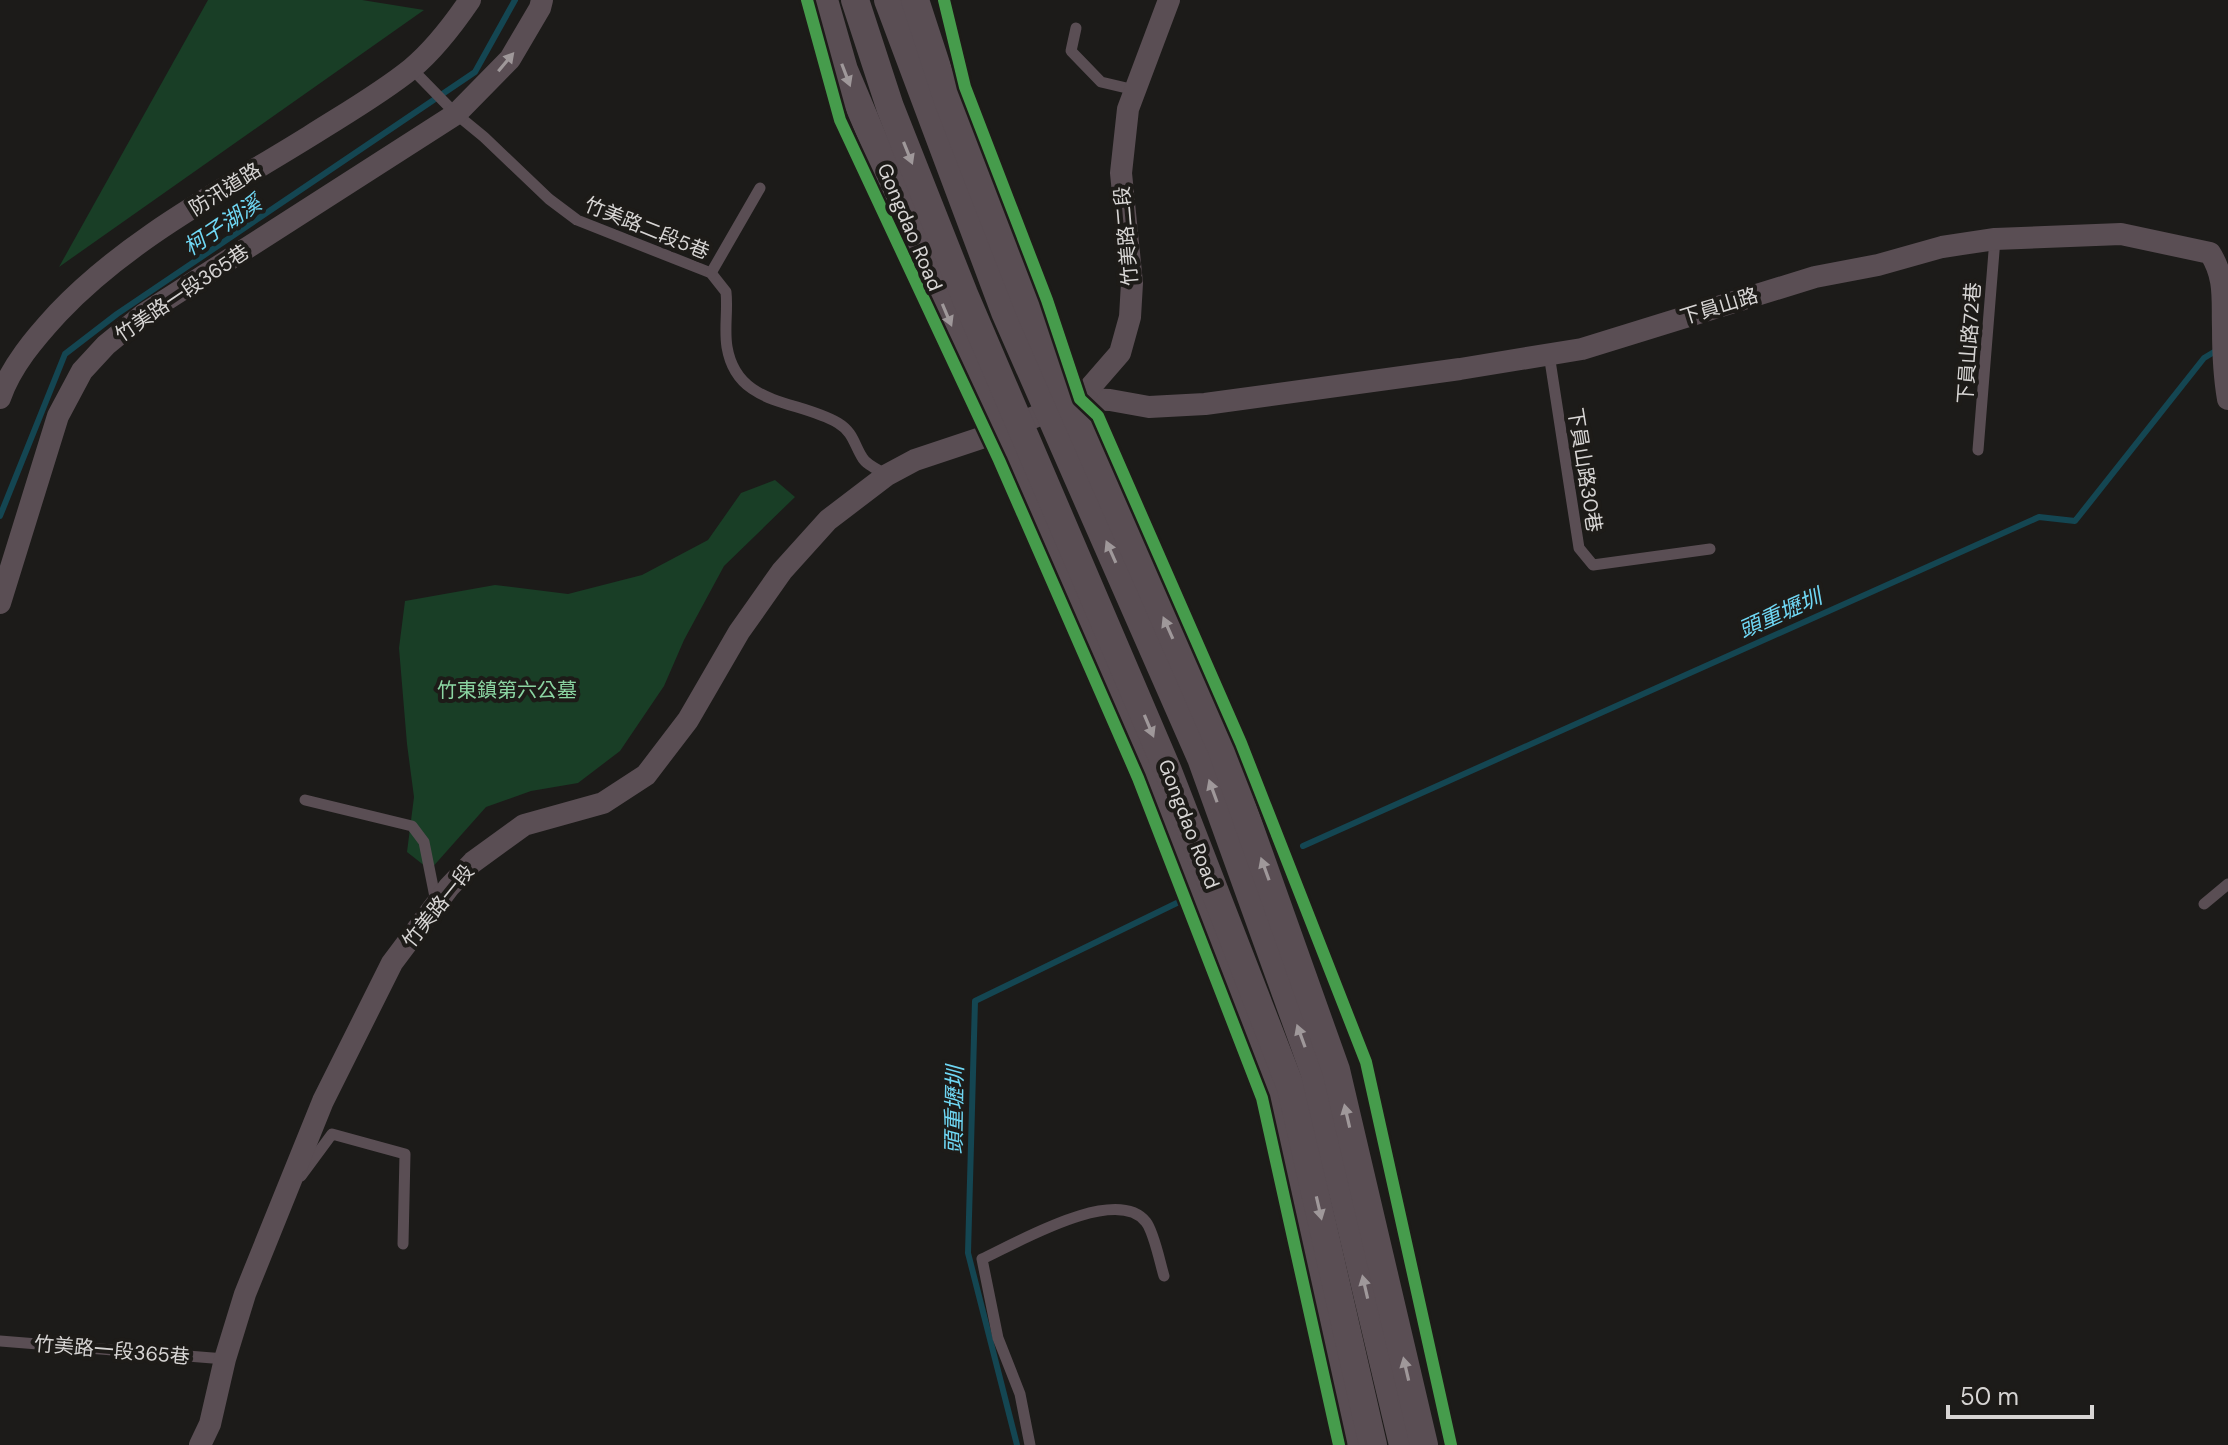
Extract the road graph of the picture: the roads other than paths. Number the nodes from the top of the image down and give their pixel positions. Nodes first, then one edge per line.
1 (470, 0) edge
2 (542, 0) edge
3 (824, 0) edge
4 (855, 0) edge
5 (888, 0) edge
6 (915, 0) edge
7 (1169, 0) edge
8 (1076, 28) dead end
9 (411, 68) junction
10 (1135, 90) junction
11 (456, 114) junction
12 (760, 188) dead end
13 (1995, 239) junction
14 (711, 273) junction
15 (2226, 317) edge
16 (1549, 354) junction
17 (0, 398) edge
18 (2228, 399) edge
19 (1067, 404) junction
20 (1008, 428) junction
21 (1978, 450) dead end
22 (887, 475) junction
23 (1710, 549) dead end
24 (0, 603) edge
25 (305, 800) dead end
26 (2228, 884) edge
27 (436, 902) junction
28 (2204, 904) dead end
29 (281, 1203) junction
30 (403, 1244) dead end
31 (1164, 1276) dead end
32 (0, 1341) edge
33 (225, 1359) junction
34 (200, 1445) edge
35 (1030, 1445) edge
36 (1347, 1445) edge
37 (1373, 1445) edge
38 (1403, 1445) edge
39 (1424, 1445) edge

1 - 9 street, 防汛道路
11 -> 2 street, 竹美路一段365巷
3 -> 20 street, Gongdao Road
4 -> 20 street, Gongdao Road
5 - 19 street, Gongdao Road
6 - 19 street, Gongdao Road
7 - 10 street, 竹美路二段
8 - 10 lane
9 - 11 lane, 竹美路二段5巷
9 - 17 street, 防汛道路
10 - 19 street, 竹美路二段
11 - 14 lane, 竹美路二段5巷
11 - 24 street, 竹美路一段365巷
12 - 14 lane
13 - 15 street, 下員山路
13 - 16 street, 下員山路
13 - 21 lane, 下員山路72巷
14 - 22 lane, 竹美路二段5巷
15 - 18 street, 下員山路
16 - 19 street, 下員山路
16 - 23 lane, 下員山路30巷
19 - 20 street, 竹美路二段
38 -> 19 street, Gongdao Road
39 -> 19 street, Gongdao Road
20 - 22 street, 竹美路二段
20 - 36 street, Gongdao Road
20 -> 37 street, Gongdao Road
22 - 27 street, 竹美路一段
25 - 27 lane
26 - 28 lane
27 - 29 street, 竹美路一段
29 - 30 lane
29 - 33 street, 竹美路一段
31 - 35 lane
32 - 33 lane, 竹美路一段365巷
33 - 34 street, 竹美路一段

